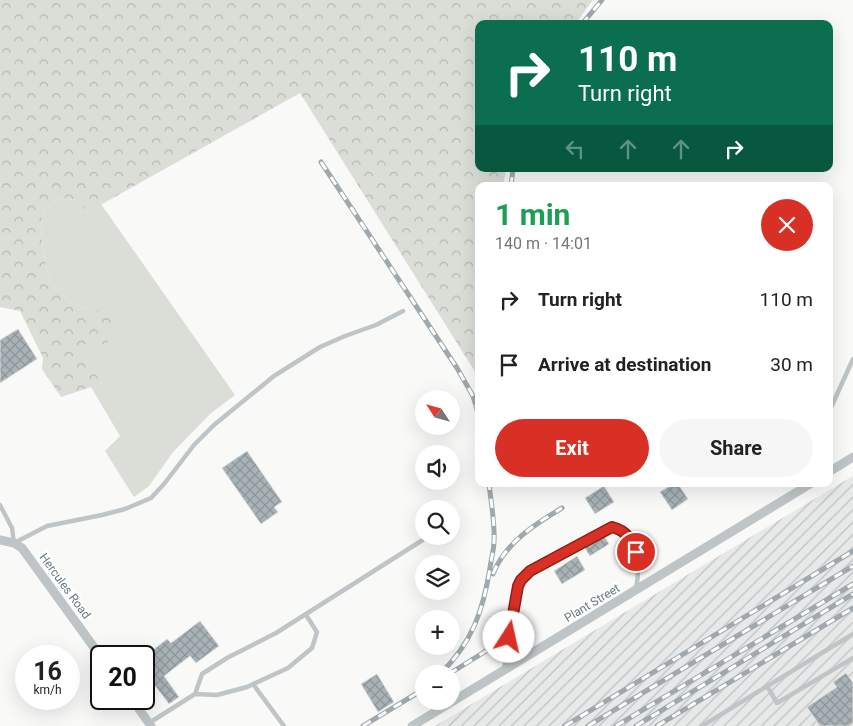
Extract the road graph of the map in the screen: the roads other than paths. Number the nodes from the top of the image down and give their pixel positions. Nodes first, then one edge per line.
1 (403, 311) dead end
2 (853, 360) edge
3 (833, 403) edge
4 (853, 457) edge
5 (833, 470) edge
6 (798, 488) edge
7 (0, 504) edge
8 (0, 540) edge
9 (14, 544) junction
10 (415, 545) edge
11 (636, 591) junction
12 (306, 615) junction
13 (853, 634) edge
14 (92, 645) edge
15 (853, 658) edge
16 (504, 670) junction
17 (253, 684) junction
18 (767, 686) junction
19 (195, 694) junction
20 (140, 710) edge
21 (150, 725) edge
22 (284, 726) edge
23 (412, 726) edge
24 (702, 726) edge

1 - 9 lane
2 - 3 lane
4 - 5 street
6 - 11 street, Plant Street
7 - 9 lane
8 - 9 street, Hercules Road
9 - 14 street, Hercules Road
10 - 12 lane
11 - 16 street, Plant Street
11 - 16 lane
12 - 17 lane
12 - 19 lane
13 - 18 lane
15 - 18 lane
16 - 23 street, Plant Street
17 - 19 lane
17 - 22 lane
18 - 24 lane
19 - 21 lane
20 - 21 street

